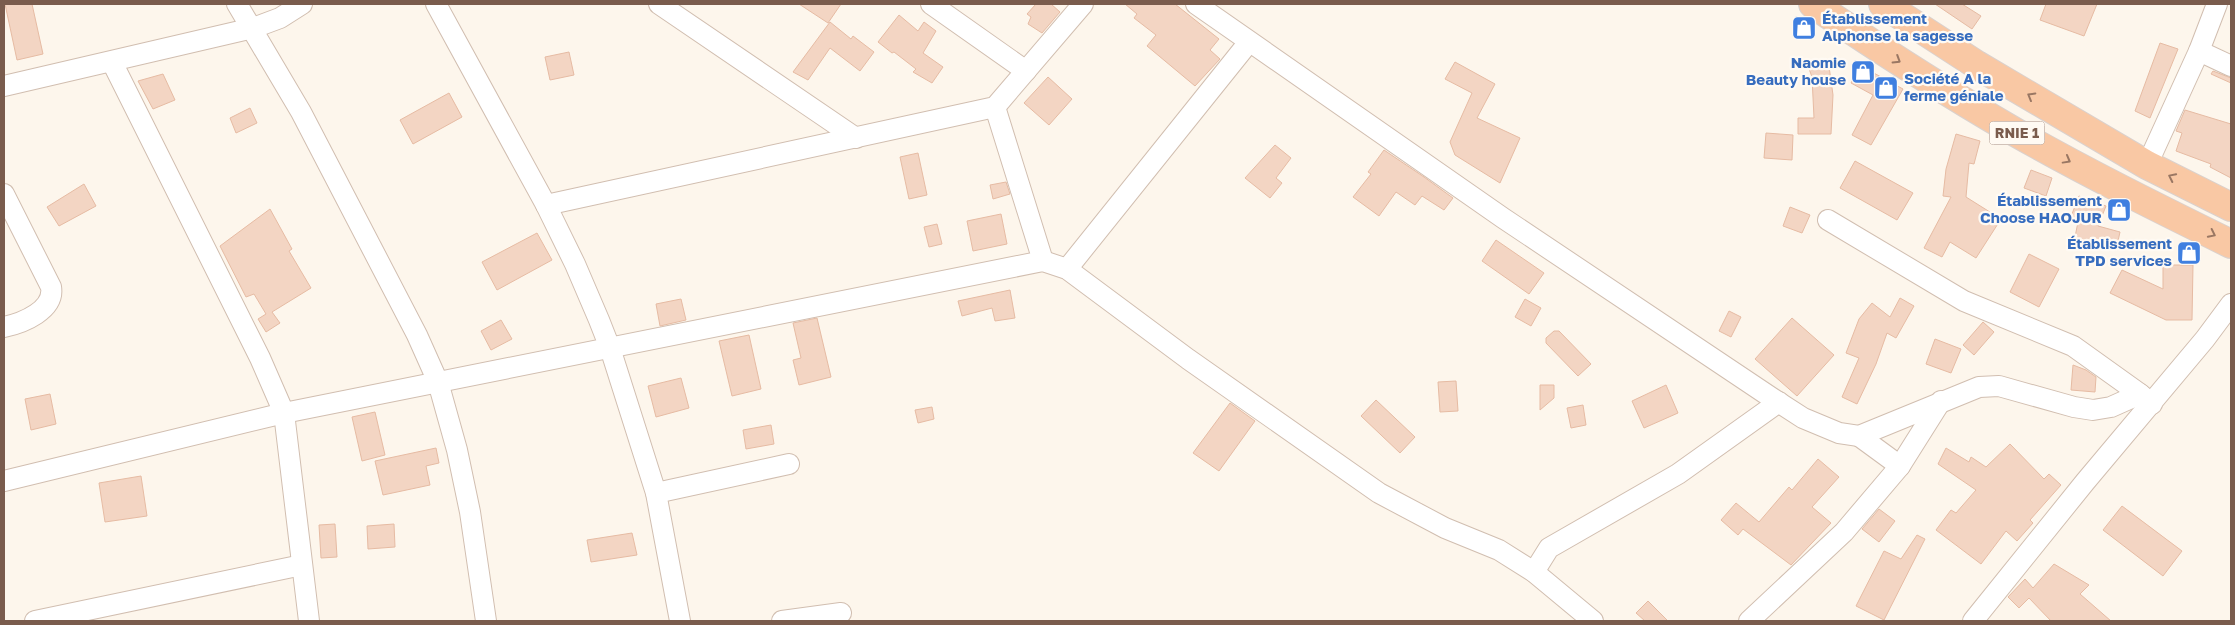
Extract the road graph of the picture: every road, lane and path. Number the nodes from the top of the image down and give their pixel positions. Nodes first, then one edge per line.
1 (237, 4) edge
2 (302, 4) edge
3 (436, 4) edge
4 (659, 4) edge
5 (931, 4) edge
6 (1083, 4) edge
7 (1196, 4) edge
8 (1813, 4) edge
9 (1883, 4) edge
10 (2217, 4) edge
11 (253, 28) junction
12 (1249, 42) junction
13 (2199, 51) junction
14 (112, 62) junction
15 (2231, 66) edge
16 (1026, 71) junction
17 (4, 86) edge
18 (995, 108) junction
19 (856, 138) junction
20 (2147, 164) junction
21 (6, 204) edge
22 (546, 205) junction
23 (2231, 207) edge
24 (1828, 220) dead end
25 (2231, 244) edge
26 (1043, 261) junction
27 (1067, 269) junction
28 (2231, 304) edge
29 (4, 327) edge
30 (610, 348) junction
31 (438, 382) junction
32 (2146, 399) junction
33 (1941, 401) junction
34 (1779, 402) junction
35 (284, 413) junction
36 (1859, 436) junction
37 (789, 464) dead end
38 (1900, 466) junction
39 (4, 481) edge
40 (656, 494) junction
41 (302, 565) junction
42 (1534, 572) junction
43 (842, 613) dead end
44 (35, 621) edge
45 (309, 621) edge
46 (486, 621) edge
47 (680, 621) edge
48 (782, 621) edge
49 (1593, 621) edge
50 (1749, 621) edge
51 (1973, 621) edge

1 - 11 street
2 - 11 street
3 - 22 street
4 - 19 street
5 - 16 street
6 - 16 street
7 - 12 street
8 -> 25 highway, RNIE 1
20 -> 9 highway, RNIE 1
10 - 13 street
11 - 14 street
11 - 31 street
12 - 27 street
12 - 34 street
13 - 15 street
13 - 20 street
14 - 17 street
14 - 35 street
16 - 18 street
18 - 19 street
18 - 26 street
19 - 22 street
23 -> 20 highway, RNIE 1
21 - 29 street
22 - 30 street
24 - 32 street
26 - 27 street
26 - 30 street
27 - 42 street
28 - 32 street
30 - 31 street
30 - 40 street
31 - 35 street
31 - 46 street
32 - 33 street
32 - 51 street
33 - 36 street
33 - 38 street
34 - 36 street
34 - 42 street
35 - 39 street
35 - 41 street
36 - 38 street
37 - 40 street
38 - 50 street
40 - 47 street
41 - 44 street
41 - 45 street
42 - 49 street
43 - 48 street

